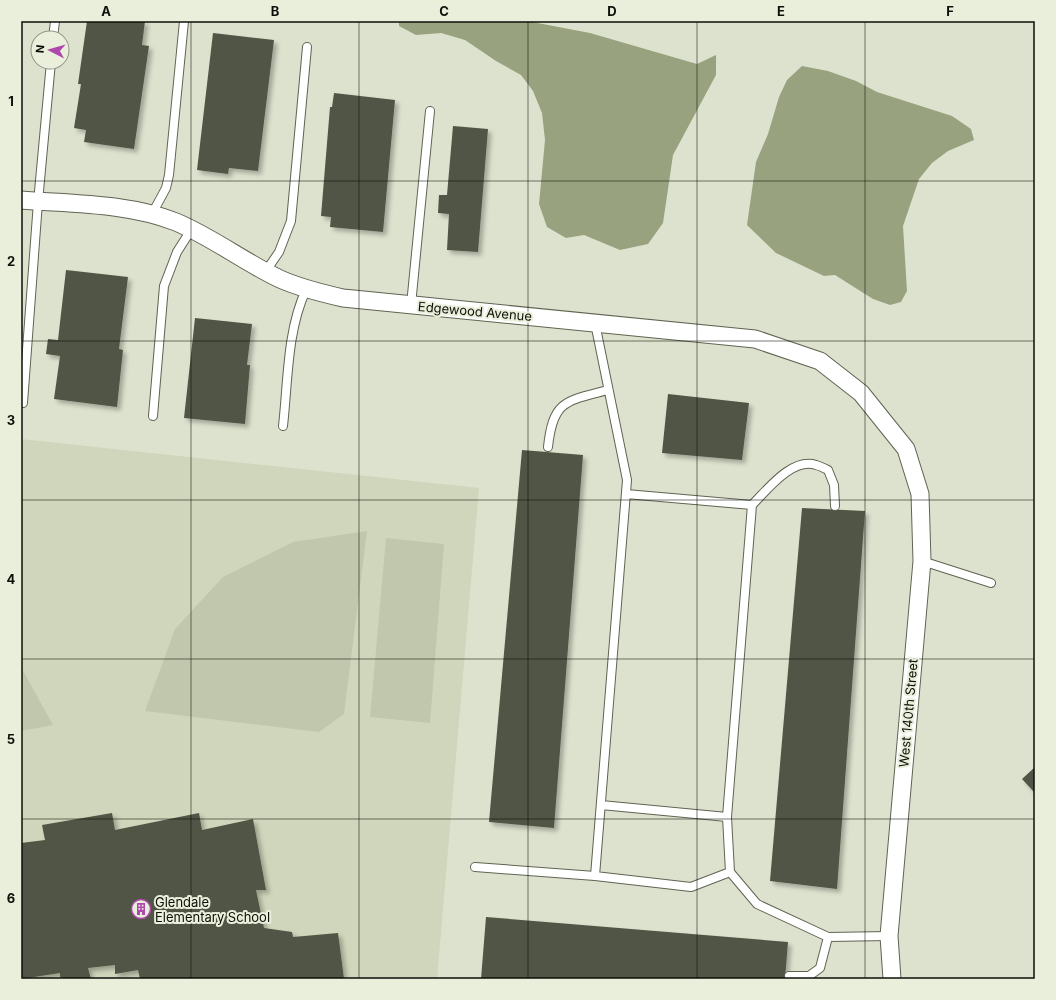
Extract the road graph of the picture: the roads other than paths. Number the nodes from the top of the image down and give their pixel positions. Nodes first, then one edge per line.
1 (184, 21) edge
2 (307, 47) dead end
3 (50, 70) edge
4 (430, 111) dead end
5 (29, 201) edge
6 (152, 214) junction
7 (191, 230) junction
8 (266, 272) junction
9 (306, 290) junction
10 (411, 305) junction
11 (595, 323) junction
12 (608, 390) junction
13 (23, 403) dead end
14 (153, 416) dead end
15 (283, 426) dead end
16 (548, 447) dead end
17 (906, 449) joint
18 (626, 494) junction
19 (752, 505) junction
20 (835, 506) dead end
21 (922, 561) junction
22 (992, 583) dead end
23 (601, 805) junction
24 (727, 817) junction
25 (475, 867) dead end
26 (730, 872) junction
27 (595, 876) junction
28 (889, 936) junction
29 (828, 937) junction
30 (789, 976) dead end
31 (892, 979) edge

1 - 6 lane
2 - 8 lane
3 - 5 lane
4 - 10 lane
5 - 6 street, Edgewood Avenue
5 - 13 lane
6 - 7 street, Edgewood Avenue
7 - 8 street, Edgewood Avenue
7 - 14 lane
8 - 9 street, Edgewood Avenue
9 - 10 street, Edgewood Avenue
9 - 15 lane
10 - 11 street, Edgewood Avenue
11 - 12 lane
11 - 17 street, Edgewood Avenue
12 - 16 lane
12 - 18 lane
17 - 21 street, West 140th Street
18 - 19 lane
18 - 23 lane
19 - 20 lane
19 - 24 lane
21 - 22 lane
21 - 28 street, West 140th Street
23 - 24 lane
23 - 27 lane
24 - 26 lane
25 - 27 lane
26 - 27 lane
26 - 29 lane
28 - 29 lane
28 - 31 street, West 140th Street
29 - 30 lane

